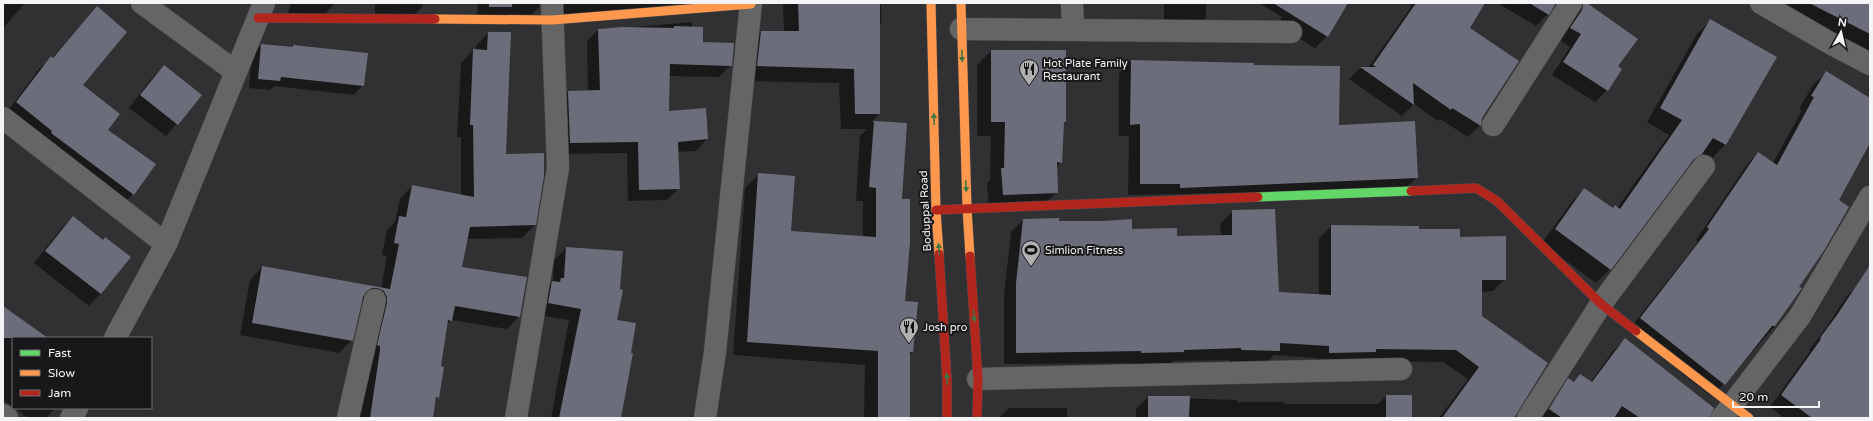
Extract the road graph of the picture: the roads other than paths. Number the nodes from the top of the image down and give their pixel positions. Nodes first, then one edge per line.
1 (142, 3) edge
2 (751, 3) edge
3 (931, 3) edge
4 (961, 3) edge
5 (1072, 3) edge
6 (1571, 3) edge
7 (1761, 3) edge
8 (261, 11) edge
9 (552, 12) edge
10 (961, 29) junction
11 (1073, 29) junction
12 (1291, 32) dead end
13 (1870, 64) edge
14 (236, 72) junction
15 (3, 118) edge
16 (1494, 125) dead end
17 (1704, 166) dead end
18 (1870, 197) edge
19 (967, 208) junction
20 (936, 210) junction
21 (166, 244) junction
22 (375, 300) dead end
23 (1601, 304) junction
24 (116, 337) edge
25 (1401, 370) dead end
26 (978, 379) junction
27 (76, 409) edge
28 (1735, 414) edge
29 (3, 415) edge
30 (7, 418) edge
31 (71, 418) edge
32 (348, 418) edge
33 (516, 418) edge
34 (705, 418) edge
35 (947, 418) edge
36 (977, 418) edge
37 (1528, 418) edge

1 - 14 street
2 - 9 street
2 - 34 street
20 -> 3 street, Boduppal Road
4 - 10 street
5 - 11 street
6 - 16 street
7 - 13 street
8 - 9 street
8 - 14 street
9 - 33 street
10 - 11 street
10 -> 19 street
11 - 12 street
14 - 21 street
15 - 21 street
17 - 23 street
18 - 28 street
19 - 20 street
19 - 23 street
19 -> 26 street
35 -> 20 street, Boduppal Road
21 - 24 street
22 - 32 street
23 - 28 street
23 - 37 street
25 - 26 street
26 - 36 street
27 - 31 street
29 - 30 street

